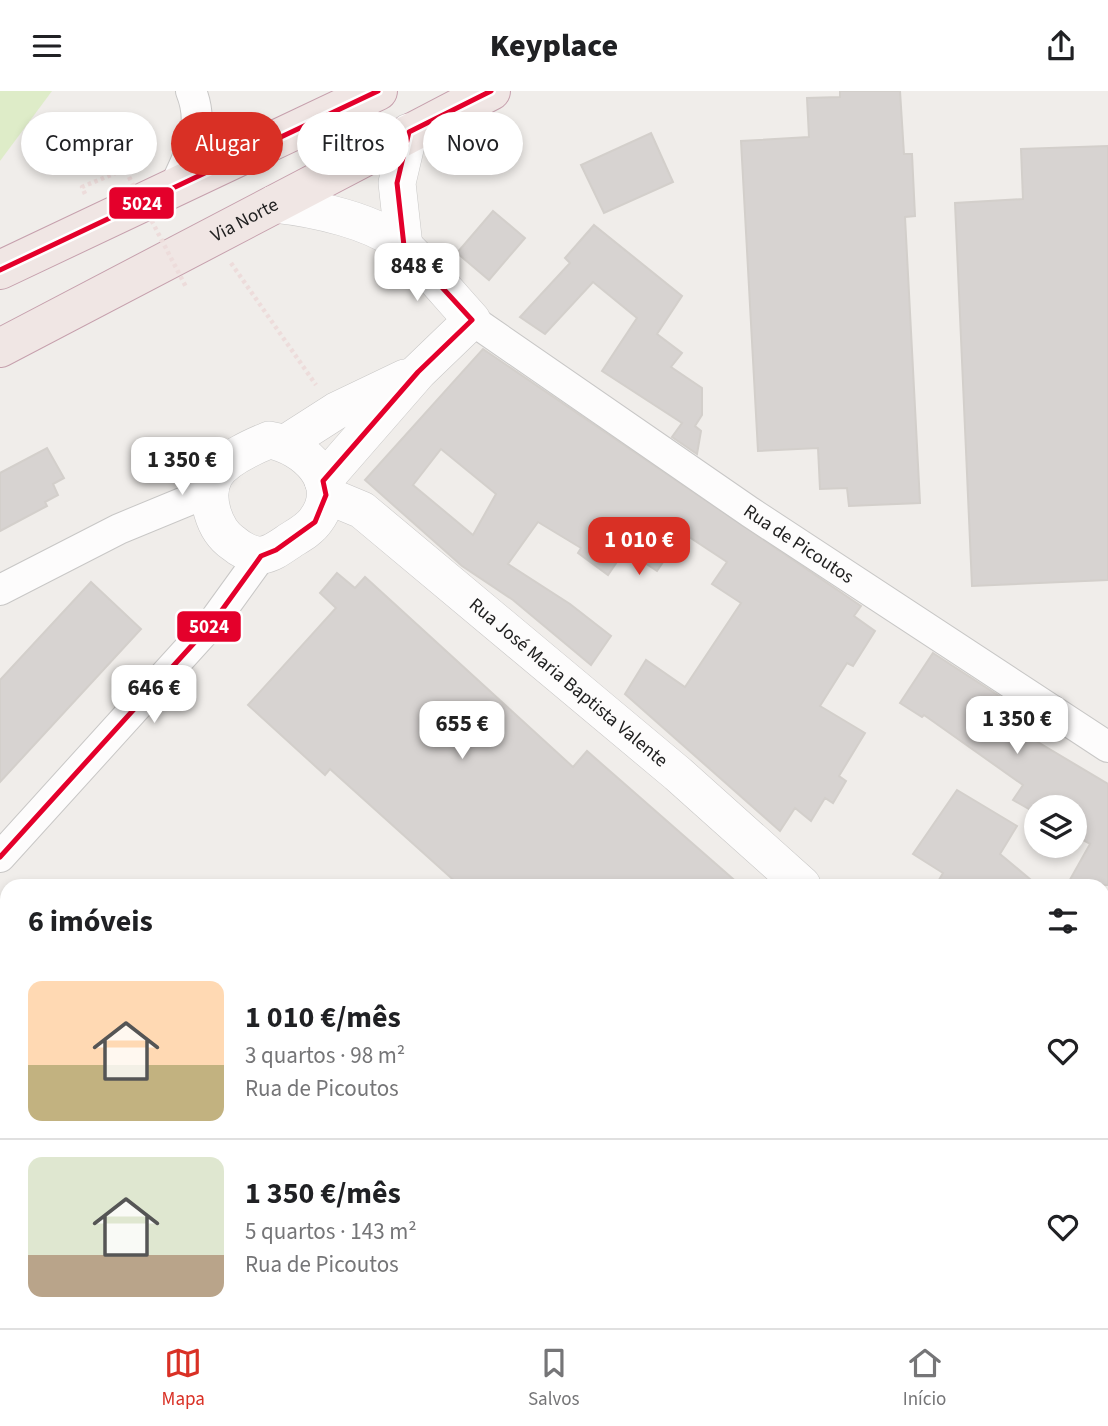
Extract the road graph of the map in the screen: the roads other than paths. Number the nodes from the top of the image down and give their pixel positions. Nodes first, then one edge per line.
1 (191, 91) edge
2 (378, 91) edge
3 (491, 91) edge
4 (409, 132) edge
5 (328, 175) edge
6 (399, 175) edge
7 (178, 179) junction
8 (274, 204) junction
9 (404, 246) junction
10 (0, 270) edge
11 (472, 320) junction
12 (0, 348) edge
13 (418, 372) junction
14 (286, 443) junction
15 (324, 488) junction
16 (211, 491) junction
17 (261, 556) junction
18 (1, 591) edge
19 (1108, 747) edge
20 (0, 857) edge
21 (795, 879) edge

1 - 7 street
2 - 7 highway
3 - 4 highway, Via Norte
5 - 8 highway, Via Norte
6 - 9 street
7 - 10 highway
8 - 9 street, Rua de Picoutos
8 - 12 highway, Via Norte
9 - 11 street, Rua de Picoutos
11 - 13 street
11 - 19 street, Rua de Picoutos
13 - 14 street
13 - 15 street
14 - 15 street
14 - 16 street
15 - 17 street
15 - 21 street, Rua José Maria Baptista Valente
16 - 17 street
16 - 18 street
17 - 20 street

